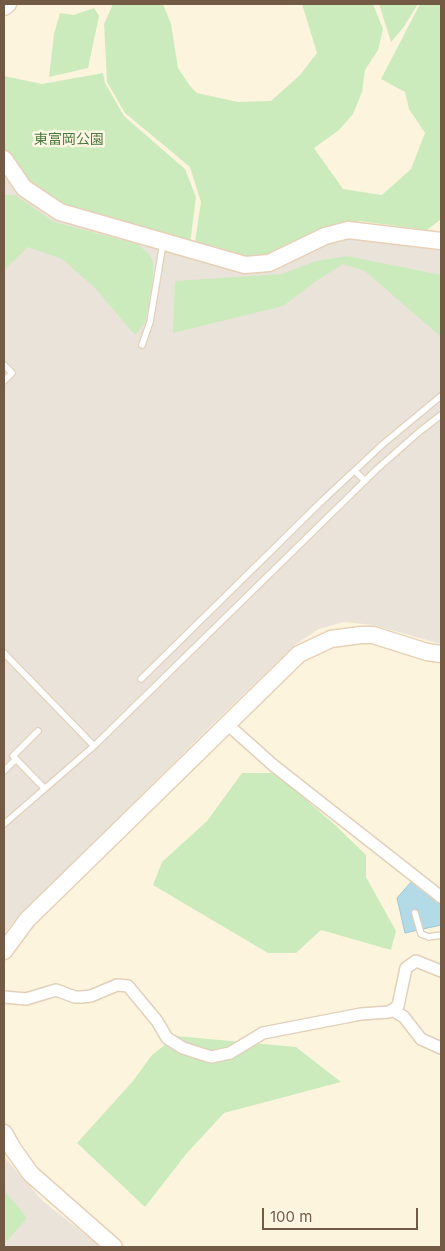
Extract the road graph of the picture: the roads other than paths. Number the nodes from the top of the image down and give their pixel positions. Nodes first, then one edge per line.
1 (8, 4) edge
2 (4, 7) edge
3 (4, 159) edge
4 (441, 241) edge
5 (163, 242) junction
6 (142, 345) dead end
7 (4, 365) edge
8 (4, 381) edge
9 (441, 396) edge
10 (441, 415) edge
11 (355, 471) junction
12 (365, 481) junction
13 (4, 653) edge
14 (441, 654) edge
15 (141, 679) dead end
16 (226, 723) junction
17 (38, 731) dead end
18 (94, 746) junction
19 (16, 759) junction
20 (4, 771) edge
21 (44, 788) junction
22 (4, 824) edge
23 (441, 896) edge
24 (415, 913) dead end
25 (441, 935) edge
26 (4, 951) edge
27 (441, 971) edge
28 (4, 997) edge
29 (394, 1010) junction
30 (441, 1048) edge
31 (4, 1133) edge
32 (114, 1247) edge

1 - 2 street
3 - 5 street
4 - 5 street
5 - 6 lane
7 - 8 lane
9 - 11 lane
10 - 12 lane
11 - 12 lane
11 - 15 lane
12 - 18 lane
13 - 18 lane
14 - 16 street
16 - 23 street
16 - 26 street
17 - 19 lane
18 - 21 lane
19 - 20 lane
19 - 21 lane
21 - 22 lane
24 - 25 lane
27 - 29 street
28 - 29 street
29 - 30 street
31 - 32 street

